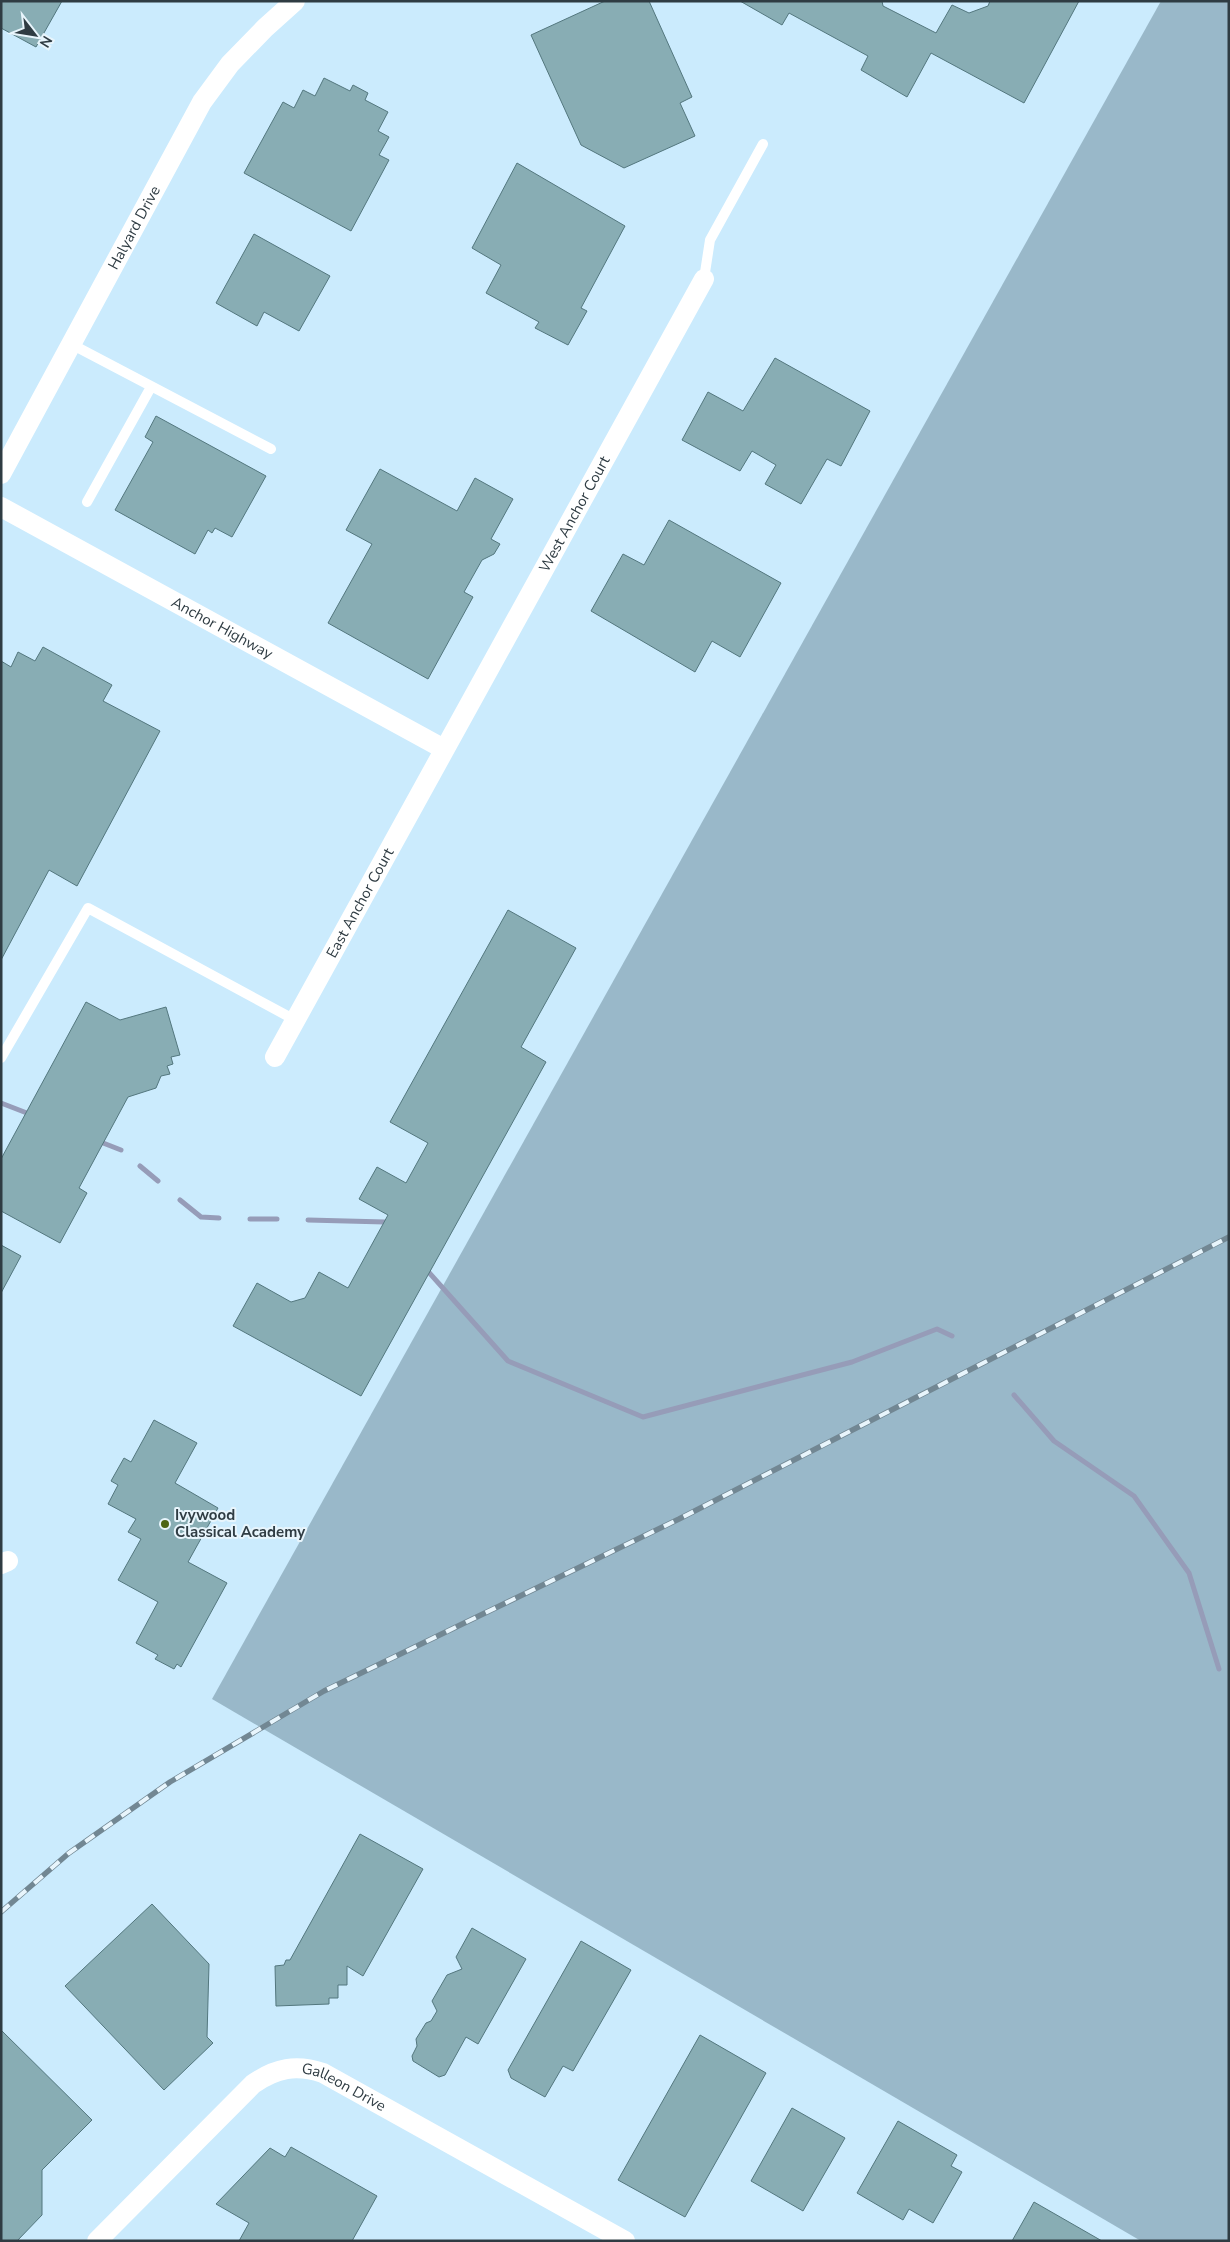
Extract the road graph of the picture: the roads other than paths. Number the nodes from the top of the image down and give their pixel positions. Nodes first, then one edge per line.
1 (295, 1) edge
2 (763, 144) dead end
3 (704, 279) joint
4 (71, 344) junction
5 (151, 387) junction
6 (271, 449) dead end
7 (1, 474) edge
8 (87, 502) dead end
9 (1, 507) edge
10 (444, 749) junction
11 (295, 1020) junction
12 (275, 1057) dead end
13 (1, 1058) edge
14 (97, 2241) edge
15 (625, 2241) edge

1 - 4 street, Halyard Drive
2 - 3 lane
3 - 10 street, West Anchor Court
4 - 5 lane
4 - 7 street, Halyard Drive
5 - 6 lane
5 - 8 lane
9 - 10 street, Anchor Highway
10 - 11 street, East Anchor Court
11 - 12 street, East Anchor Court
11 - 13 lane
14 - 15 street, Galleon Drive

